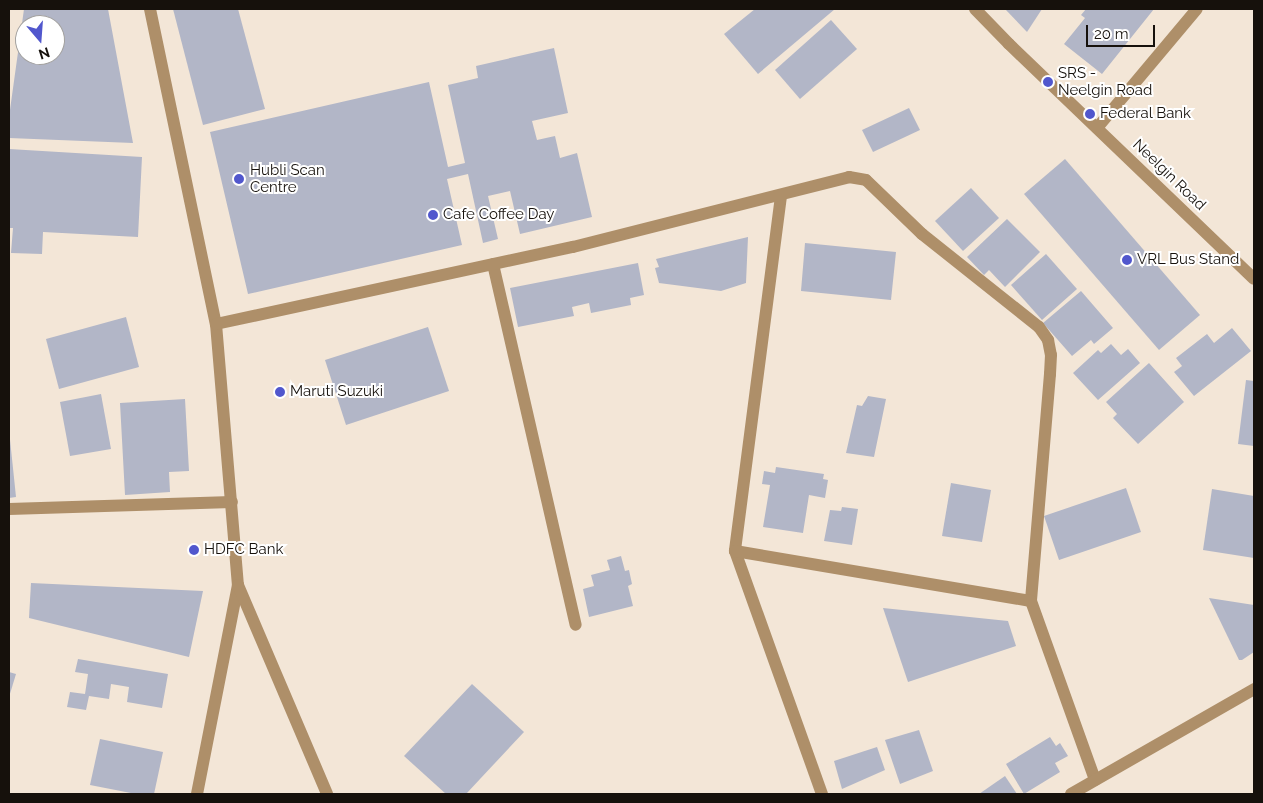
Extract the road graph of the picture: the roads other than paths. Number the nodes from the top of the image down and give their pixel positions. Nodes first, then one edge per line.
1 (150, 9) edge
2 (976, 9) edge
3 (1198, 9) edge
4 (1097, 128) junction
5 (781, 196) junction
6 (493, 264) junction
7 (1254, 279) edge
8 (216, 324) junction
9 (232, 502) junction
10 (9, 509) edge
11 (735, 551) junction
12 (238, 585) junction
13 (1031, 600) junction
14 (576, 625) dead end
15 (1254, 689) edge
16 (1095, 780) junction
17 (197, 794) edge
18 (327, 794) edge
19 (822, 794) edge
20 (1072, 794) edge

1 - 8 street
2 - 4 street, Neelgin Road
3 - 4 street
4 - 7 street, Neelgin Road
5 - 6 street
5 - 11 street
5 - 13 street
6 - 8 street
6 - 14 street
8 - 9 street
9 - 10 street
9 - 12 street
11 - 13 street
11 - 19 street
12 - 17 street
12 - 18 street
13 - 16 street
15 - 16 street
16 - 20 street

